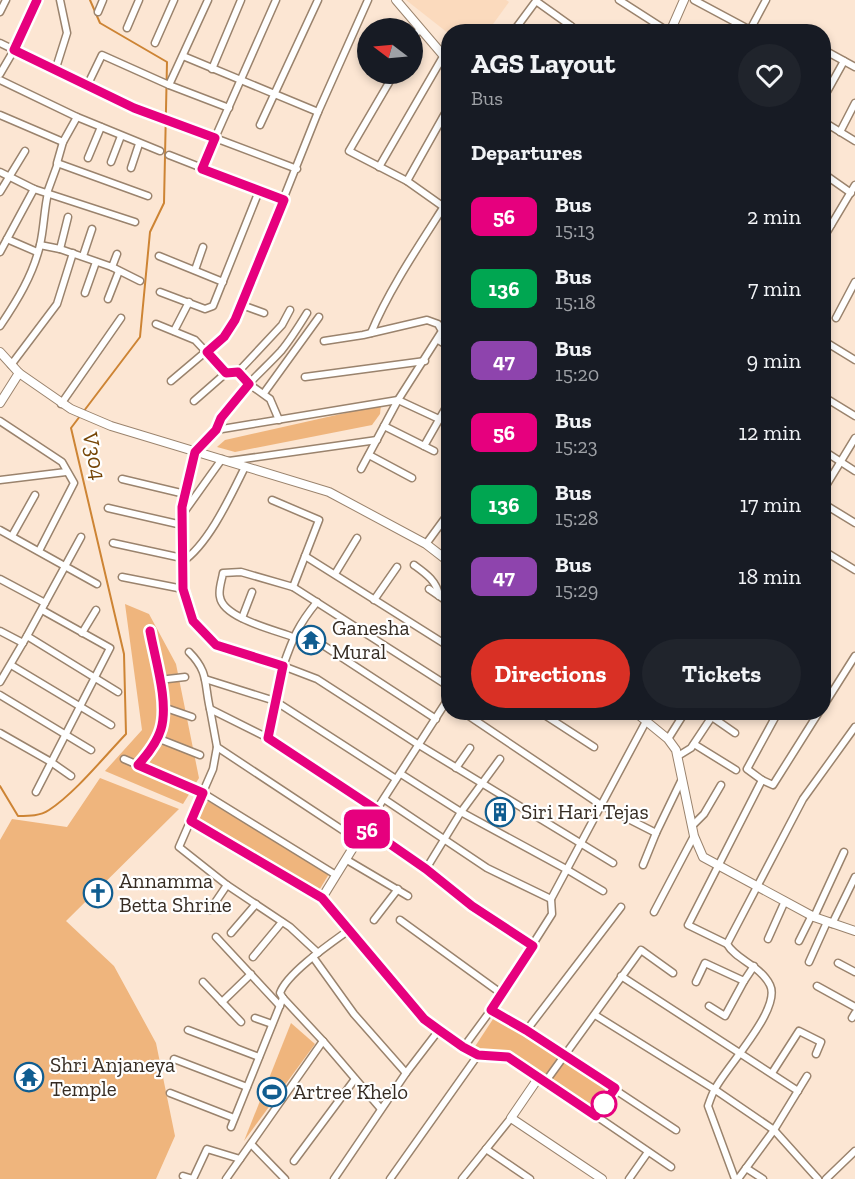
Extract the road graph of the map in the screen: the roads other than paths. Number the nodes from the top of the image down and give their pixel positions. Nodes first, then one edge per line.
1 (6, 0) edge
2 (37, 0) edge
3 (60, 0) edge
4 (104, 0) edge
5 (139, 0) edge
6 (174, 0) edge
7 (208, 0) edge
8 (241, 0) edge
9 (276, 0) edge
10 (318, 0) edge
11 (368, 0) edge
12 (396, 0) edge
13 (684, 0) edge
14 (694, 0) edge
15 (766, 0) edge
16 (622, 1) edge
17 (0, 12) edge
18 (98, 12) dead end
19 (411, 18) edge
20 (519, 24) edge
21 (568, 24) edge
22 (658, 24) edge
23 (674, 24) edge
24 (738, 24) edge
25 (754, 24) edge
26 (127, 28) dead end
27 (423, 31) edge
28 (155, 43) dead end
29 (0, 44) edge
30 (14, 50) junction
31 (441, 52) edge
32 (831, 54) edge
33 (183, 56) junction
34 (844, 61) junction
35 (441, 66) edge
36 (855, 67) edge
37 (212, 69) junction
38 (55, 71) junction
39 (0, 74) edge
40 (0, 80) edge
41 (241, 80) junction
42 (167, 84) junction
43 (388, 84) edge
44 (831, 84) edge
45 (87, 86) junction
46 (274, 95) junction
47 (855, 103) edge
48 (229, 108) junction
49 (318, 112) junction
50 (0, 115) edge
51 (77, 117) junction
52 (441, 120) edge
53 (260, 125) dead end
54 (831, 126) edge
55 (101, 127) junction
56 (840, 132) junction
57 (121, 136) junction
58 (215, 138) junction
59 (855, 141) edge
60 (63, 142) junction
61 (139, 144) junction
62 (25, 151) dead end
63 (160, 151) dead end
64 (169, 155) dead end
65 (88, 158) dead end
66 (111, 162) dead end
67 (58, 163) junction
68 (380, 167) junction
69 (131, 168) dead end
70 (297, 168) junction
71 (202, 169) junction
72 (0, 172) edge
73 (9, 177) junction
74 (831, 179) edge
75 (407, 181) junction
76 (855, 185) edge
77 (34, 189) junction
78 (259, 191) junction
79 (0, 192) edge
80 (48, 193) junction
81 (851, 193) junction
82 (148, 196) dead end
83 (284, 200) junction
84 (441, 205) edge
85 (441, 216) edge
86 (68, 217) dead end
87 (135, 222) dead end
88 (831, 225) edge
89 (92, 229) dead end
90 (7, 239) junction
91 (40, 245) junction
92 (203, 247) dead end
93 (60, 249) junction
94 (0, 252) edge
95 (37, 252) junction
96 (73, 253) junction
97 (117, 254) dead end
98 (83, 256) junction
99 (159, 256) dead end
100 (96, 262) junction
101 (115, 269) junction
102 (195, 270) junction
103 (140, 281) dead end
104 (223, 282) junction
105 (854, 285) edge
106 (160, 291) dead end
107 (84, 293) dead end
108 (108, 298) dead end
109 (189, 302) junction
110 (242, 304) junction
111 (290, 310) dead end
112 (264, 313) dead end
113 (307, 313) dead end
114 (319, 317) dead end
115 (121, 318) dead end
116 (836, 318) dead end
117 (156, 324) dead end
118 (0, 326) edge
119 (441, 329) edge
120 (174, 331) junction
121 (371, 333) junction
122 (441, 333) edge
123 (438, 340) junction
124 (324, 341) dead end
125 (441, 342) edge
126 (831, 345) edge
127 (0, 352) edge
128 (207, 352) junction
129 (855, 360) edge
130 (425, 361) junction
131 (11, 365) junction
132 (238, 372) junction
133 (19, 373) junction
134 (226, 373) junction
135 (305, 377) dead end
136 (171, 381) dead end
137 (249, 384) junction
138 (264, 393) junction
139 (398, 400) junction
140 (194, 401) dead end
141 (831, 401) edge
142 (0, 403) edge
143 (61, 404) junction
144 (441, 416) edge
145 (855, 416) edge
146 (439, 419) junction
147 (279, 420) junction
148 (0, 421) edge
149 (384, 426) junction
150 (216, 430) junction
151 (855, 438) edge
152 (377, 440) junction
153 (424, 446) junction
154 (434, 451) dead end
155 (195, 452) junction
156 (369, 454) junction
157 (831, 456) edge
158 (225, 460) junction
159 (840, 462) junction
160 (245, 467) junction
161 (361, 469) dead end
162 (855, 471) edge
163 (66, 472) junction
164 (831, 477) edge
165 (412, 478) dead end
166 (122, 479) dead end
167 (0, 480) edge
168 (185, 494) junction
169 (35, 495) dead end
170 (272, 500) dead end
171 (108, 508) dead end
172 (831, 508) edge
173 (182, 515) junction
174 (855, 523) edge
175 (441, 524) edge
176 (182, 525) junction
177 (0, 530) edge
178 (12, 536) junction
179 (81, 537) dead end
180 (357, 538) dead end
181 (113, 543) dead end
182 (426, 544) junction
183 (39, 551) junction
184 (831, 555) edge
185 (305, 556) junction
186 (441, 556) edge
187 (182, 560) junction
188 (414, 565) dead end
189 (66, 566) junction
190 (397, 567) dead end
191 (855, 570) edge
192 (335, 574) junction
193 (123, 577) dead end
194 (0, 579) edge
195 (97, 584) dead end
196 (293, 587) junction
197 (183, 589) junction
198 (429, 589) dead end
199 (252, 591) dead end
200 (439, 596) joint
201 (374, 600) junction
202 (317, 602) junction
203 (45, 603) junction
204 (42, 610) junction
205 (96, 610) dead end
206 (242, 618) junction
207 (0, 631) edge
208 (150, 631) dead end
209 (82, 633) junction
210 (27, 636) junction
211 (293, 637) junction
212 (312, 638) dead end
213 (441, 642) edge
214 (23, 643) junction
215 (189, 652) dead end
216 (855, 656) edge
217 (11, 665) junction
218 (283, 666) junction
219 (185, 677) dead end
220 (95, 678) junction
221 (159, 680) junction
222 (205, 680) junction
223 (0, 682) edge
224 (441, 682) edge
225 (118, 692) dead end
226 (831, 694) edge
227 (0, 695) edge
228 (275, 701) junction
229 (80, 706) junction
230 (163, 707) junction
231 (210, 709) junction
232 (441, 712) edge
233 (192, 717) dead end
234 (436, 719) junction
235 (475, 720) edge
236 (552, 720) edge
237 (646, 720) joint
238 (680, 720) edge
239 (711, 720) edge
240 (720, 720) edge
241 (774, 720) edge
242 (814, 720) edge
243 (111, 725) dead end
244 (855, 727) edge
245 (0, 733) edge
246 (735, 733) dead end
247 (65, 734) junction
248 (157, 738) junction
249 (268, 738) junction
250 (668, 739) junction
251 (694, 744) junction
252 (419, 745) junction
253 (217, 747) junction
254 (594, 747) dead end
255 (470, 748) dead end
256 (91, 750) dead end
257 (200, 755) dead end
258 (678, 756) junction
259 (124, 759) dead end
260 (500, 759) dead end
261 (51, 762) junction
262 (138, 765) junction
263 (456, 768) junction
264 (736, 770) dead end
265 (71, 776) dead end
266 (398, 777) junction
267 (682, 779) junction
268 (762, 780) junction
269 (482, 784) junction
270 (721, 785) dead end
271 (36, 792) dead end
272 (203, 793) junction
273 (384, 799) junction
274 (601, 804) junction
275 (377, 810) junction
276 (461, 812) junction
277 (191, 821) junction
278 (692, 826) junction
279 (367, 828) junction
280 (656, 833) junction
281 (694, 836) junction
282 (443, 840) junction
283 (359, 841) junction
284 (580, 843) junction
285 (844, 852) dead end
286 (347, 860) junction
287 (613, 863) dead end
288 (643, 865) dead end
289 (718, 866) junction
290 (426, 869) junction
291 (566, 869) junction
292 (336, 875) junction
293 (855, 877) edge
294 (227, 885) junction
295 (758, 887) junction
296 (398, 889) junction
297 (603, 891) dead end
298 (408, 896) dead end
299 (322, 898) junction
300 (551, 899) junction
301 (785, 901) junction
302 (256, 904) junction
303 (621, 907) dead end
304 (210, 910) dead end
305 (654, 912) dead end
306 (813, 916) junction
307 (374, 920) dead end
308 (400, 920) dead end
309 (282, 922) junction
310 (830, 923) junction
311 (349, 930) junction
312 (855, 931) edge
313 (231, 933) dead end
314 (216, 938) dead end
315 (768, 939) dead end
316 (799, 941) dead end
317 (727, 944) junction
318 (533, 946) junction
319 (315, 955) junction
320 (252, 957) dead end
321 (809, 962) dead end
322 (838, 963) dead end
323 (754, 966) junction
324 (855, 972) edge
325 (673, 973) dead end
326 (251, 974) junction
327 (621, 976) junction
328 (744, 981) junction
329 (203, 982) dead end
330 (696, 982) dead end
331 (817, 986) dead end
332 (502, 994) junction
333 (283, 998) junction
334 (222, 1002) junction
335 (280, 1006) junction
336 (709, 1006) dead end
337 (855, 1007) edge
338 (491, 1010) junction
339 (595, 1015) junction
340 (255, 1018) dead end
341 (241, 1022) dead end
342 (272, 1024) junction
343 (188, 1029) dead end
344 (439, 1030) junction
345 (526, 1030) junction
346 (323, 1041) junction
347 (463, 1047) junction
348 (741, 1052) junction
349 (816, 1054) dead end
350 (478, 1055) junction
351 (564, 1055) junction
352 (259, 1057) junction
353 (174, 1059) dead end
354 (406, 1073) junction
355 (772, 1073) junction
356 (807, 1076) dead end
357 (355, 1079) junction
358 (542, 1079) junction
359 (247, 1088) junction
360 (615, 1088) junction
361 (714, 1089) junction
362 (798, 1091) junction
363 (171, 1093) dead end
364 (381, 1109) junction
365 (596, 1116) junction
366 (234, 1118) junction
367 (511, 1118) junction
368 (231, 1127) dead end
369 (676, 1130) dead end
370 (774, 1130) junction
371 (251, 1144) junction
372 (486, 1149) junction
373 (855, 1151) edge
374 (648, 1152) junction
375 (240, 1159) junction
376 (294, 1161) dead end
377 (670, 1167) dead end
378 (746, 1168) junction
379 (183, 1176) dead end
380 (831, 1178) edge
381 (193, 1179) edge
382 (226, 1179) edge
383 (285, 1179) edge
384 (334, 1179) edge
385 (390, 1179) edge
386 (462, 1179) edge
387 (530, 1179) edge
388 (602, 1179) edge
389 (629, 1179) edge
390 (737, 1179) edge
391 (763, 1179) edge
392 (818, 1179) edge

1 - 17 street
2 - 30 street
3 - 38 street
4 - 18 street
5 - 26 street
6 - 28 street
7 - 33 street
8 - 37 street
9 - 41 street
10 - 46 street
11 - 49 street
12 - 19 street
13 - 23 street
14 - 24 street
15 - 25 street
16 - 22 street
20 - 21 street
27 - 31 street
29 - 30 street
30 - 38 street
30 - 39 street
32 - 34 street
33 - 37 street
33 - 42 street
34 - 36 street
34 - 44 street
35 - 68 street
37 - 41 street
38 - 45 street
40 - 51 street
41 - 46 street
41 - 48 street
42 - 45 street
42 - 48 street
43 - 68 street
45 - 58 street
46 - 49 street
46 - 53 street
47 - 56 street
48 - 58 street
49 - 70 street
50 - 60 street
51 - 55 street
51 - 60 street
52 - 75 street
54 - 56 street
55 - 57 street
55 - 65 street
56 - 59 street
57 - 61 street
57 - 66 street
58 - 70 street
58 - 71 street
60 - 67 street
61 - 63 street
61 - 69 street
62 - 73 street
64 - 71 street
67 - 80 street
67 - 82 street
68 - 75 street
70 - 83 street
71 - 78 street
72 - 73 street
73 - 77 street
73 - 79 street
74 - 81 street
75 - 84 street
76 - 81 street
77 - 80 street
77 - 90 street
78 - 83 street
78 - 104 street
80 - 87 street
80 - 91 street
81 - 88 street
83 - 110 street
85 - 121 street
86 - 93 street
89 - 98 street
90 - 94 street
90 - 95 street
91 - 93 street
91 - 95 street
92 - 102 street
93 - 96 street
95 - 118 street
96 - 98 street
96 - 131 street
97 - 101 street
98 - 100 street
99 - 102 street
100 - 101 street
100 - 107 street
101 - 103 street
101 - 108 street
102 - 104 street
104 - 109 street
105 - 116 street
106 - 109 street
109 - 120 street
110 - 112 street
110 - 128 street
111 - 132 street
113 - 137 street
114 - 138 street
115 - 143 street
117 - 120 street
119 - 121 street
120 - 128 street
121 - 124 street
122 - 123 street
123 - 125 street
123 - 130 street
126 - 129 street
127 - 131 street
128 - 134 street
128 - 136 street
130 - 135 street
130 - 139 street
131 - 133 street
132 - 134 street
132 - 137 street
133 - 142 street
133 - 143 street
134 - 140 street
137 - 138 street
137 - 150 street
138 - 147 street
139 - 146 street
139 - 147 street
139 - 149 street
141 - 145 street
143 - 155 street
144 - 146 street
146 - 153 street
147 - 150 street
148 - 163 street
149 - 152 street
149 - 153 street
150 - 155 street
151 - 159 street
152 - 156 street
152 - 158 street
153 - 154 street
155 - 158 street
155 - 168 street
156 - 161 street
156 - 165 street
157 - 159 street
158 - 160 street
158 - 173 street
159 - 162 street
159 - 164 street
160 - 182 street
160 - 187 street
163 - 167 street
163 - 183 street
166 - 168 street
168 - 173 street
169 - 178 street
170 - 185 street
171 - 176 street
172 - 174 street
173 - 176 street
175 - 182 street
176 - 187 street
177 - 178 street
178 - 183 street
179 - 189 street
180 - 192 street
181 - 187 street
182 - 186 street
183 - 189 street
184 - 191 street
185 - 192 street
185 - 196 street
187 - 197 street
188 - 200 street
189 - 195 street
189 - 203 street
190 - 201 street
192 - 201 street
193 - 197 street
194 - 203 street
196 - 202 street
196 - 206 street
197 - 218 street
198 - 200 street
199 - 206 street
201 - 213 street
202 - 211 street
202 - 224 street
203 - 204 street
204 - 209 street
204 - 210 street
205 - 209 street
206 - 211 street
207 - 214 street
208 - 221 street
209 - 220 street
210 - 214 street
210 - 220 street
211 - 218 street
212 - 234 street
214 - 217 street
215 - 222 street
216 - 226 street
217 - 223 street
217 - 229 street
218 - 228 street
218 - 252 street
219 - 221 street
220 - 225 street
220 - 229 street
221 - 230 street
222 - 228 street
222 - 231 street
227 - 247 street
228 - 249 street
228 - 266 street
229 - 243 street
229 - 247 street
230 - 233 street
230 - 248 street
231 - 249 street
231 - 253 street
232 - 234 street
234 - 252 street
235 - 274 street
236 - 254 street
237 - 250 street
237 - 274 street
238 - 250 street
239 - 251 street
240 - 246 street
241 - 268 street
242 - 268 street
244 - 295 street
245 - 261 street
247 - 256 street
247 - 261 street
248 - 257 street
248 - 262 street
249 - 275 street
250 - 258 street
251 - 258 street
251 - 264 street
252 - 263 street
252 - 266 street
253 - 272 street
253 - 283 street
255 - 263 street
258 - 267 street
259 - 262 street
260 - 269 street
261 - 265 street
261 - 271 street
262 - 272 street
263 - 269 street
266 - 273 street
266 - 276 street
267 - 278 street
267 - 280 street
268 - 289 street
269 - 276 street
269 - 284 street
270 - 278 street
272 - 277 street
272 - 292 street
273 - 275 street
273 - 282 street
274 - 280 street
274 - 284 street
275 - 279 street
276 - 282 street
276 - 291 street
277 - 294 street
277 - 299 street
278 - 281 street
279 - 283 street
279 - 290 street
280 - 288 street
281 - 289 street
281 - 305 street
282 - 290 street
282 - 300 street
283 - 286 street
284 - 287 street
284 - 291 street
285 - 306 street
286 - 292 street
286 - 296 street
289 - 295 street
289 - 317 street
290 - 318 street
291 - 297 street
291 - 300 street
292 - 299 street
293 - 310 street
294 - 302 street
294 - 304 street
295 - 301 street
295 - 317 street
296 - 298 street
296 - 307 street
299 - 311 street
300 - 318 street
301 - 306 street
301 - 315 street
302 - 309 street
302 - 313 street
303 - 345 street
306 - 310 street
306 - 316 street
308 - 332 street
309 - 319 street
309 - 320 street
310 - 312 street
310 - 321 street
311 - 319 street
311 - 344 street
314 - 326 street
317 - 323 street
318 - 332 street
319 - 333 street
319 - 354 street
322 - 324 street
323 - 328 street
323 - 348 street
325 - 327 street
326 - 334 street
326 - 335 street
327 - 339 street
327 - 348 street
328 - 330 street
328 - 336 street
329 - 334 street
331 - 337 street
332 - 338 street
333 - 335 street
333 - 346 street
334 - 341 street
335 - 342 street
338 - 345 street
338 - 347 street
339 - 351 street
339 - 361 street
340 - 342 street
342 - 352 street
343 - 352 street
344 - 347 street
344 - 354 street
345 - 351 street
346 - 357 street
346 - 371 street
347 - 350 street
348 - 355 street
348 - 361 street
349 - 355 street
350 - 358 street
350 - 385 street
351 - 358 street
351 - 360 street
352 - 359 street
353 - 359 street
354 - 364 street
355 - 362 street
356 - 362 street
357 - 364 street
357 - 376 street
358 - 365 street
358 - 367 street
359 - 366 street
360 - 365 street
360 - 369 street
361 - 370 street
361 - 390 street
362 - 370 street
363 - 366 street
364 - 384 street
365 - 374 street
366 - 368 street
367 - 372 street
367 - 388 street
370 - 378 street
370 - 392 street
371 - 375 street
371 - 383 street
372 - 386 street
372 - 387 street
373 - 380 street
374 - 377 street
374 - 389 street
375 - 381 street
375 - 382 street
378 - 390 street
378 - 391 street
379 - 381 street

